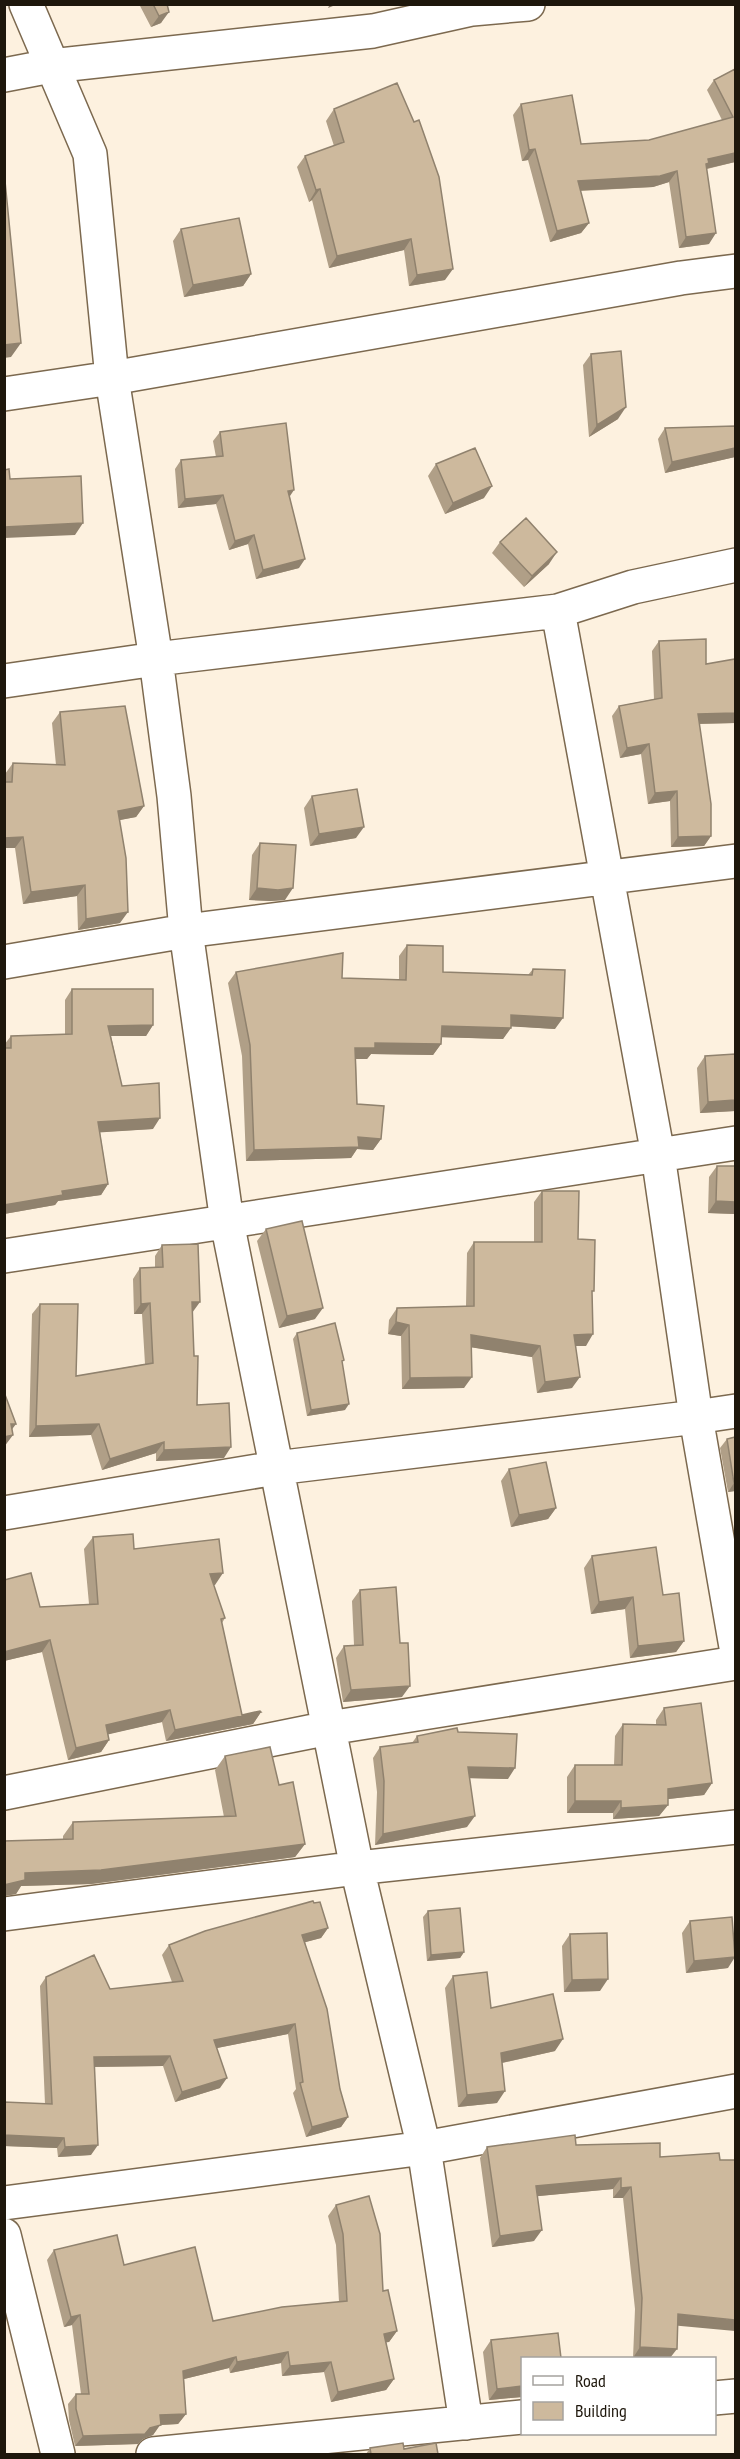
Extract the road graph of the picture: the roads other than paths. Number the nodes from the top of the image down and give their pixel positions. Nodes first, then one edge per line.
1 (26, 4) edge
2 (528, 4) edge
3 (471, 7) edge
4 (51, 66) junction
5 (4, 75) edge
6 (735, 271) edge
7 (112, 378) junction
8 (4, 394) edge
9 (735, 565) edge
10 (558, 611) junction
11 (156, 659) junction
12 (4, 681) edge
13 (735, 861) edge
14 (609, 877) junction
15 (186, 931) junction
16 (4, 962) edge
17 (735, 1143) edge
18 (658, 1155) junction
19 (226, 1222) junction
20 (4, 1256) edge
21 (735, 1411) edge
22 (696, 1418) junction
23 (276, 1468) junction
24 (4, 1513) edge
25 (735, 1647) edge
26 (735, 1664) edge
27 (329, 1728) junction
28 (4, 1793) edge
29 (735, 1827) edge
30 (357, 1868) junction
31 (4, 1914) edge
32 (735, 2091) edge
33 (424, 2148) junction
34 (4, 2204) edge
35 (4, 2235) edge
36 (735, 2396) edge
37 (716, 2398) edge
38 (521, 2417) edge
39 (466, 2423) junction
40 (58, 2454) edge
41 (153, 2454) edge

1 - 4 street
2 - 3 street
3 - 4 street
4 - 5 street
4 - 7 street
6 - 7 street
7 - 8 street
7 - 11 street
9 - 10 street
10 - 11 street
10 - 14 street
11 - 12 street
11 - 15 street
13 - 14 street
14 - 15 street
14 - 18 street
15 - 16 street
15 - 19 street
17 - 18 street
18 - 19 street
18 - 22 street
19 - 20 street
19 - 23 street
21 - 22 street
22 - 23 street
22 - 25 street
23 - 24 street
23 - 27 street
26 - 27 street
27 - 28 street
27 - 30 street
29 - 30 street
30 - 31 street
30 - 33 street
32 - 33 street
33 - 34 street
33 - 39 street
35 - 40 street
36 - 37 street
38 - 39 street
39 - 41 street

